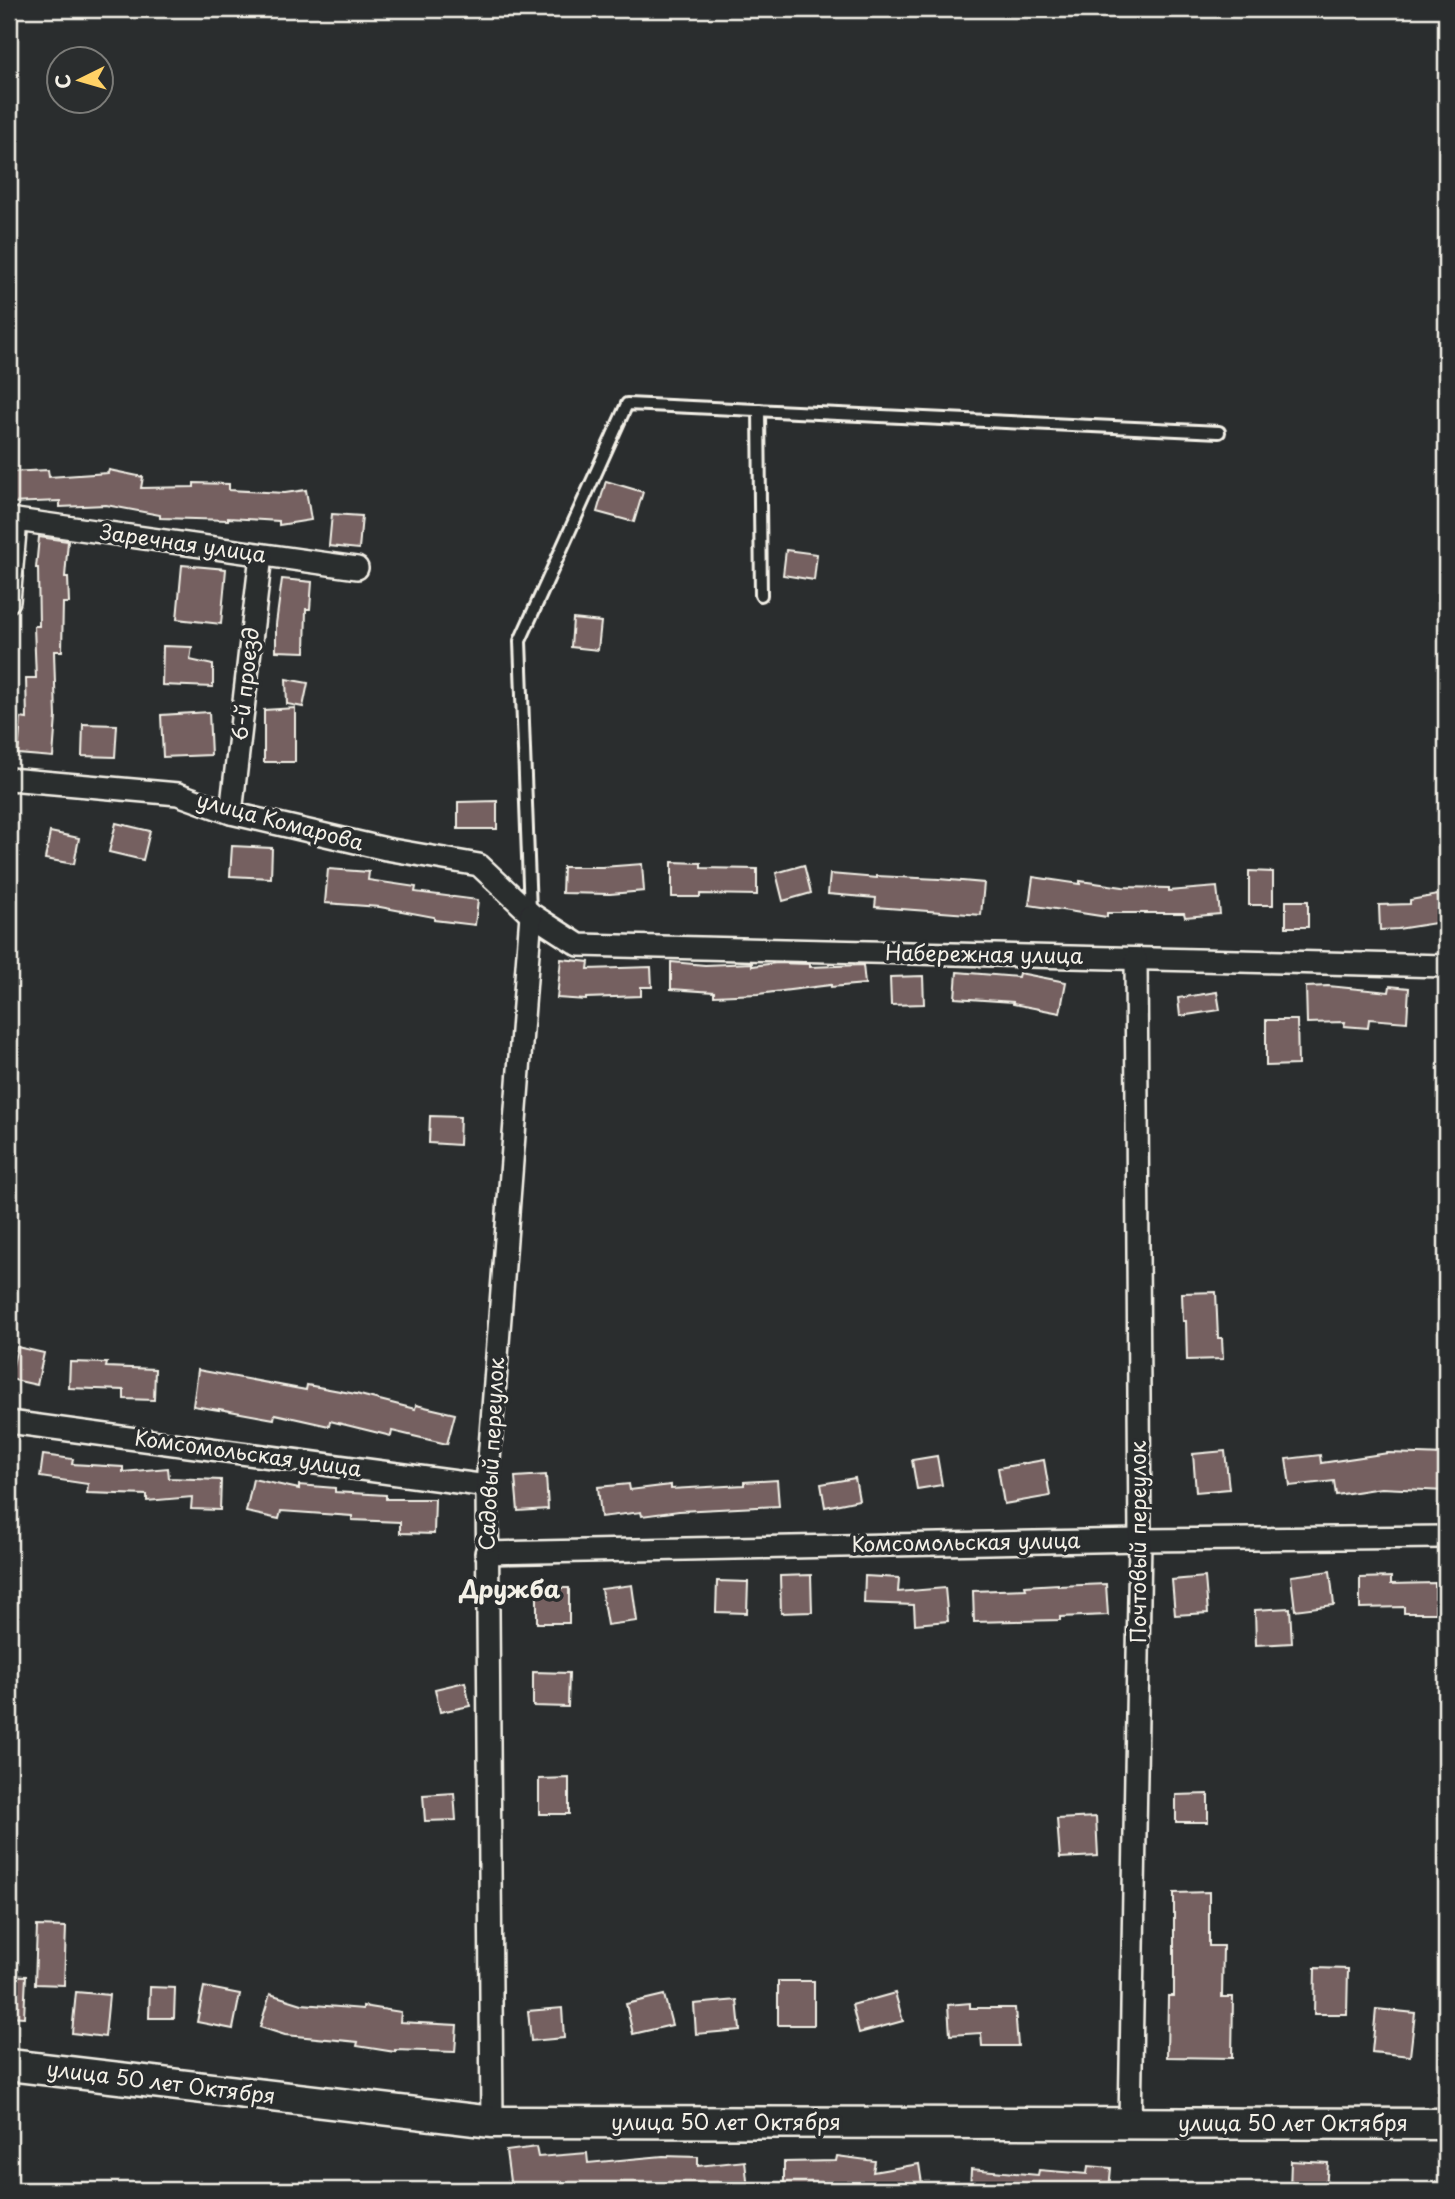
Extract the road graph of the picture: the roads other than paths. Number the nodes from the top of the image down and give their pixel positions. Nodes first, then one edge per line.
1 (759, 410) junction
2 (1219, 432) dead end
3 (12, 520) edge
4 (261, 555) junction
5 (357, 568) dead end
6 (761, 595) dead end
7 (9, 601) edge
8 (9, 779) edge
9 (232, 813) junction
10 (531, 914) junction
11 (1136, 959) junction
12 (1446, 966) edge
13 (9, 1422) edge
14 (487, 1486) junction
15 (1446, 1538) edge
16 (1140, 1540) junction
17 (486, 1553) junction
18 (9, 2065) edge
19 (492, 2122) junction
20 (1130, 2124) junction
21 (1446, 2124) edge

1 - 2 lane
1 - 6 lane
1 - 10 lane
3 - 4 street, Заречная улица
3 - 7 street
4 - 5 street, Заречная улица
4 - 9 street, 6-й проезд
8 - 9 street, улица Комарова
9 - 10 street, улица Комарова
10 - 11 street, Набережная улица
10 - 14 street, Садовый переулок
11 - 12 street, Набережная улица
11 - 16 street, Почтовый переулок
13 - 14 street, Комсомольская улица
14 - 17 street, Садовый переулок
15 - 16 street, Комсомольская улица
16 - 17 street, Комсомольская улица
16 - 20 street, Почтовый переулок
17 - 19 street, Садовый переулок
18 - 19 street, улица 50 лет Октября
19 - 20 street, улица 50 лет Октября
20 - 21 street, улица 50 лет Октября

